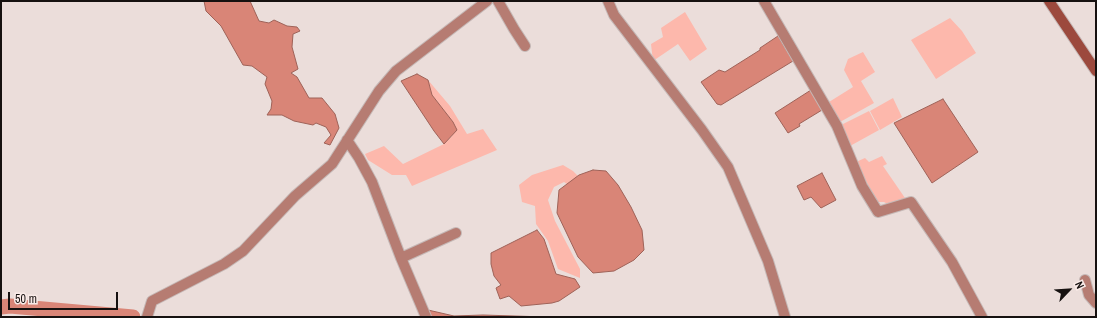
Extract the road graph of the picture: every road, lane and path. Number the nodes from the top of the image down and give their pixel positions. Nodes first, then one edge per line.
1 (487, 1) edge
2 (498, 1) edge
3 (608, 1) edge
4 (764, 1) edge
5 (1049, 1) edge
6 (525, 46) dead end
7 (1096, 71) edge
8 (348, 140) junction
9 (456, 233) dead end
10 (401, 258) junction
11 (1085, 280) dead end
12 (1096, 303) edge
13 (424, 313) edge
14 (147, 317) edge
15 (785, 317) edge
16 (982, 317) edge

1 - 8 street
2 - 6 street
3 - 15 street
4 - 16 street
5 - 7 street
8 - 10 street
8 - 14 street
9 - 10 street
10 - 13 street
11 - 12 street

